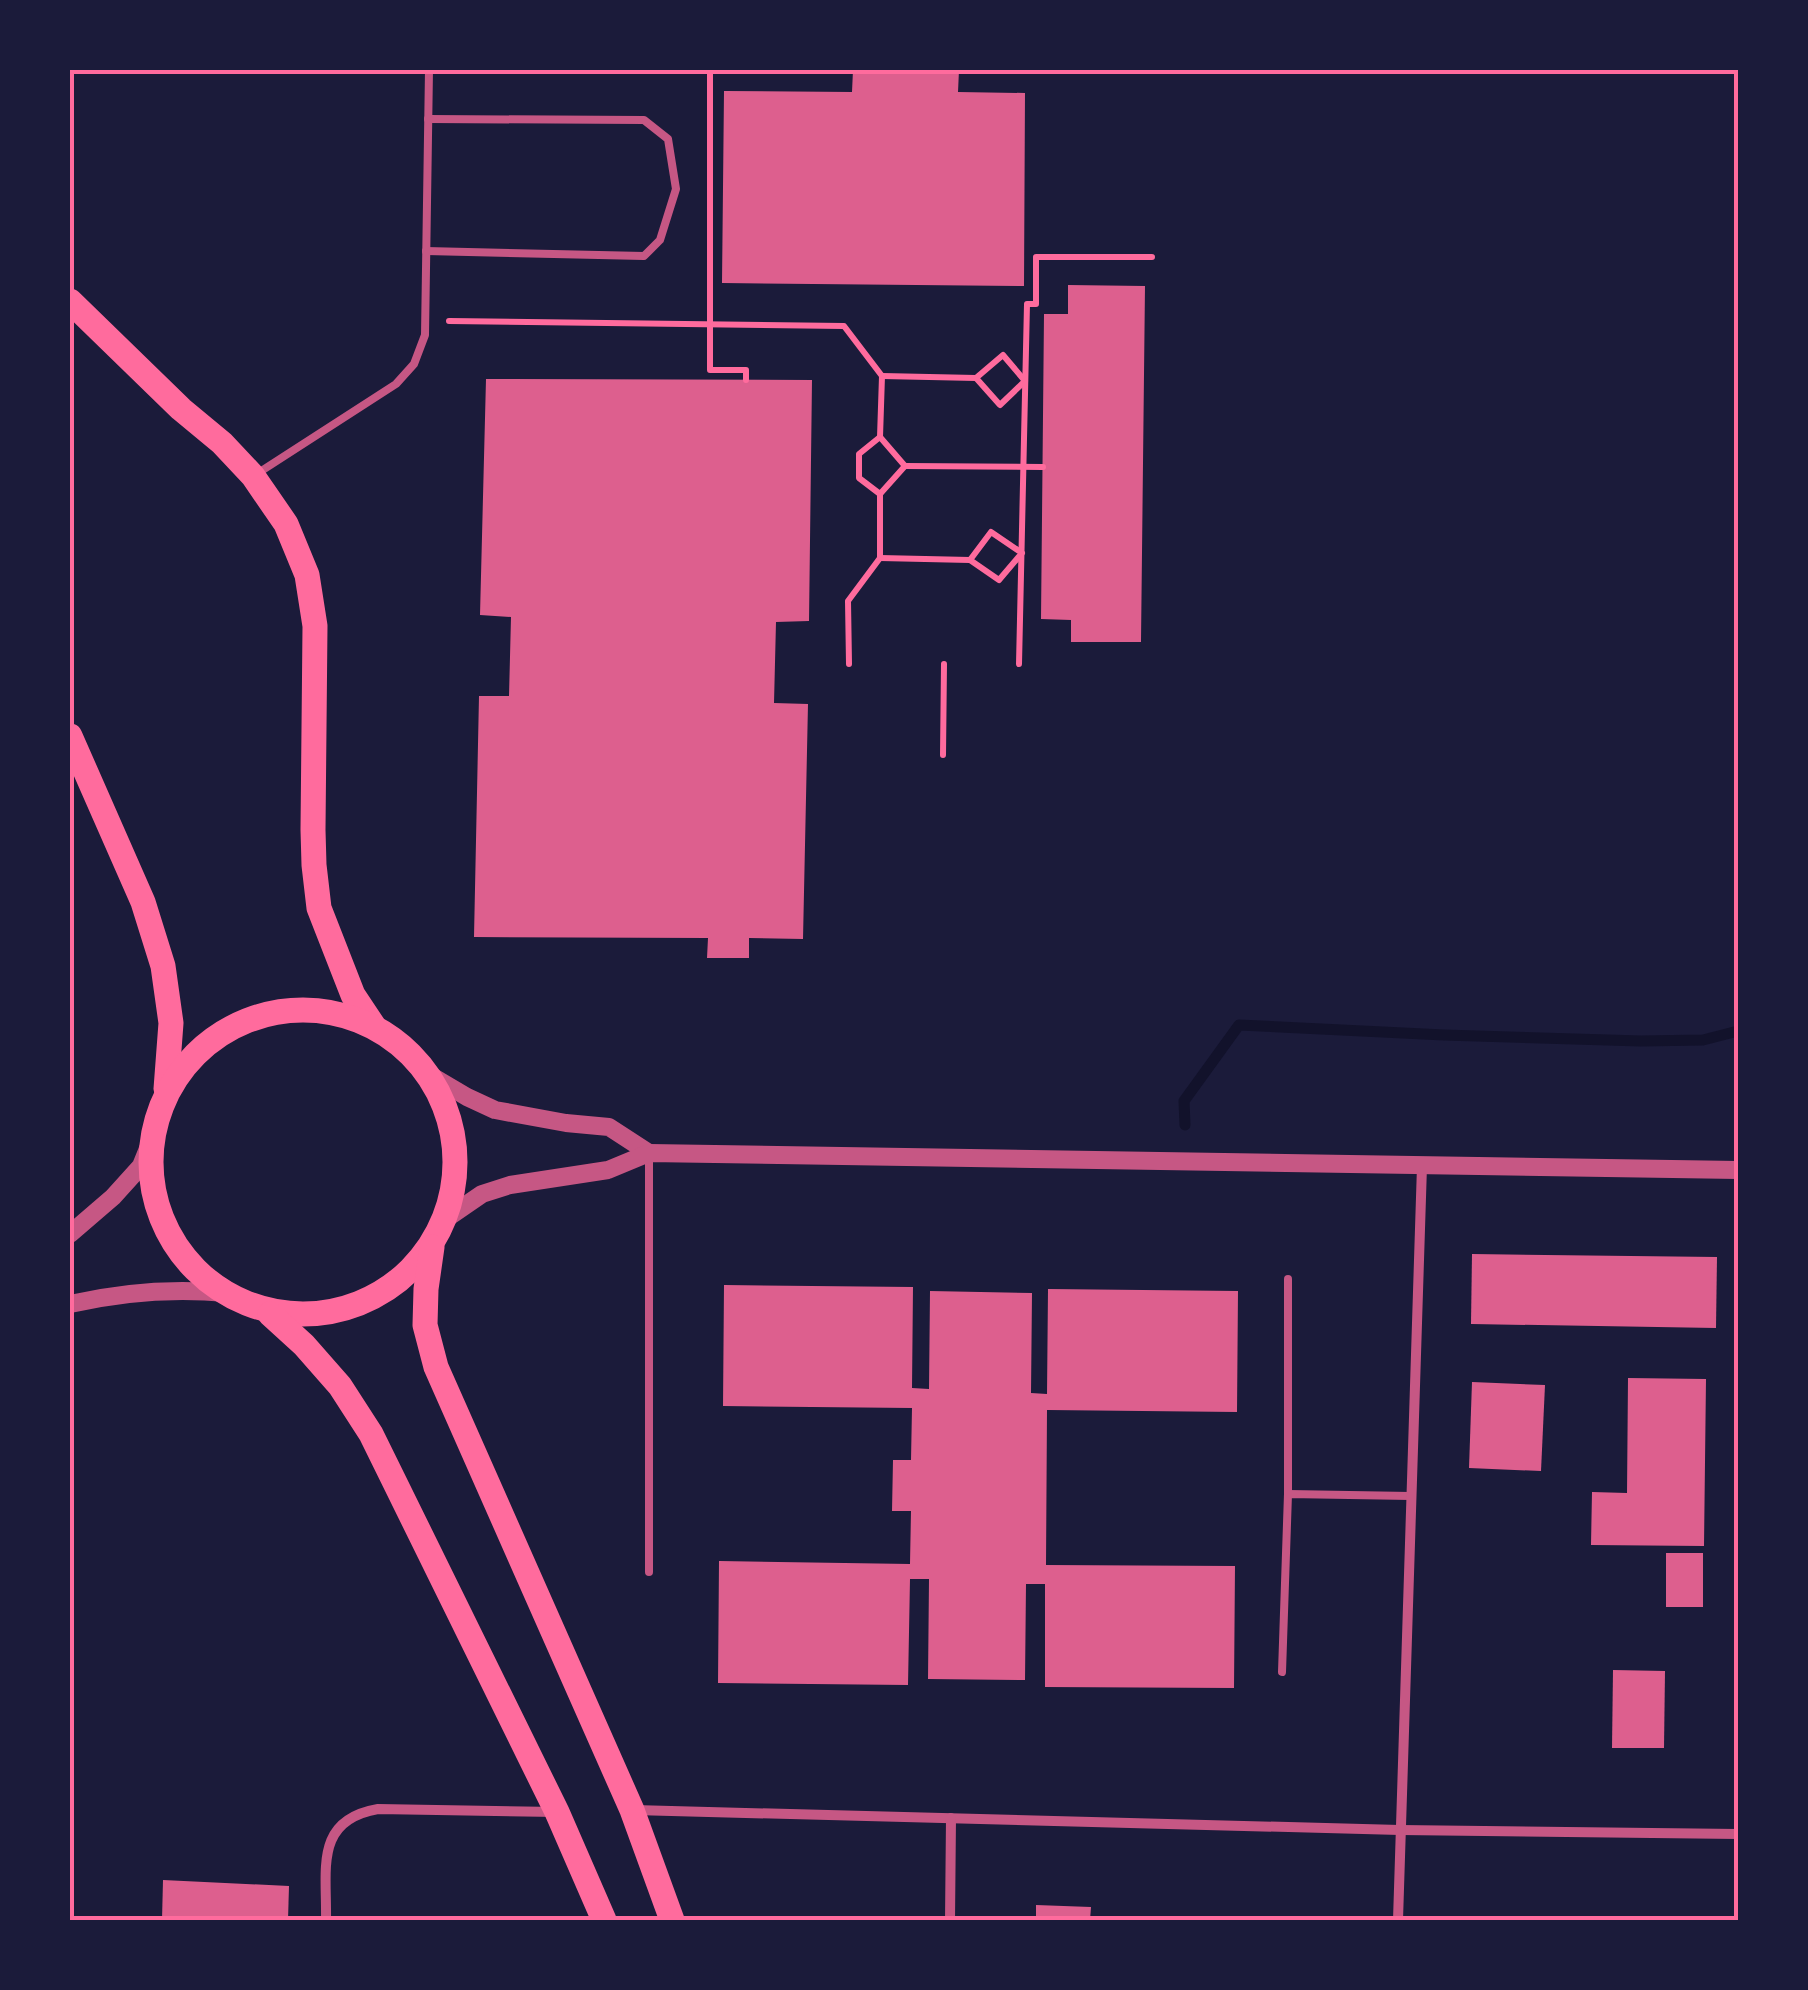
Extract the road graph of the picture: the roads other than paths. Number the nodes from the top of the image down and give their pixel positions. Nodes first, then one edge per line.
1 (429, 70) edge
2 (428, 119) junction
3 (426, 251) junction
4 (70, 301) edge
5 (253, 476) junction
6 (70, 736) edge
7 (373, 1025) junction
8 (423, 1072) junction
9 (166, 1089) junction
10 (154, 1134) junction
11 (649, 1154) junction
12 (1422, 1166) junction
13 (1738, 1170) edge
14 (450, 1216) junction
15 (70, 1234) edge
16 (432, 1247) junction
17 (1288, 1279) dead end
18 (228, 1292) junction
19 (70, 1304) edge
20 (270, 1314) junction
21 (1288, 1494) junction
22 (1411, 1496) junction
23 (649, 1572) dead end
24 (1282, 1672) dead end
25 (632, 1810) junction
26 (557, 1812) junction
27 (951, 1818) junction
28 (1400, 1830) junction
29 (1738, 1834) edge
30 (326, 1920) edge
31 (604, 1920) edge
32 (672, 1920) edge
33 (950, 1920) edge
34 (1398, 1920) edge

1 - 2 lane
2 - 3 lane
2 - 3 lane
3 - 5 lane
4 - 5 main road
5 - 7 main road
6 - 9 main road
7 - 8 main road
7 - 9 main road
8 - 11 street
8 - 14 main road
9 - 10 main road
10 - 15 street
10 - 18 main road
11 - 12 street
11 - 14 street
11 - 23 lane
12 - 13 street
12 - 22 street
14 - 16 main road
16 - 20 main road
16 - 25 main road
17 - 21 lane
18 - 19 street
18 - 20 main road
20 - 26 main road
21 - 22 lane
21 - 24 lane
22 - 28 street
25 - 27 street
25 - 32 main road
26 - 30 street
26 - 31 main road
27 - 28 street
27 - 33 street
28 - 29 street
28 - 34 street

